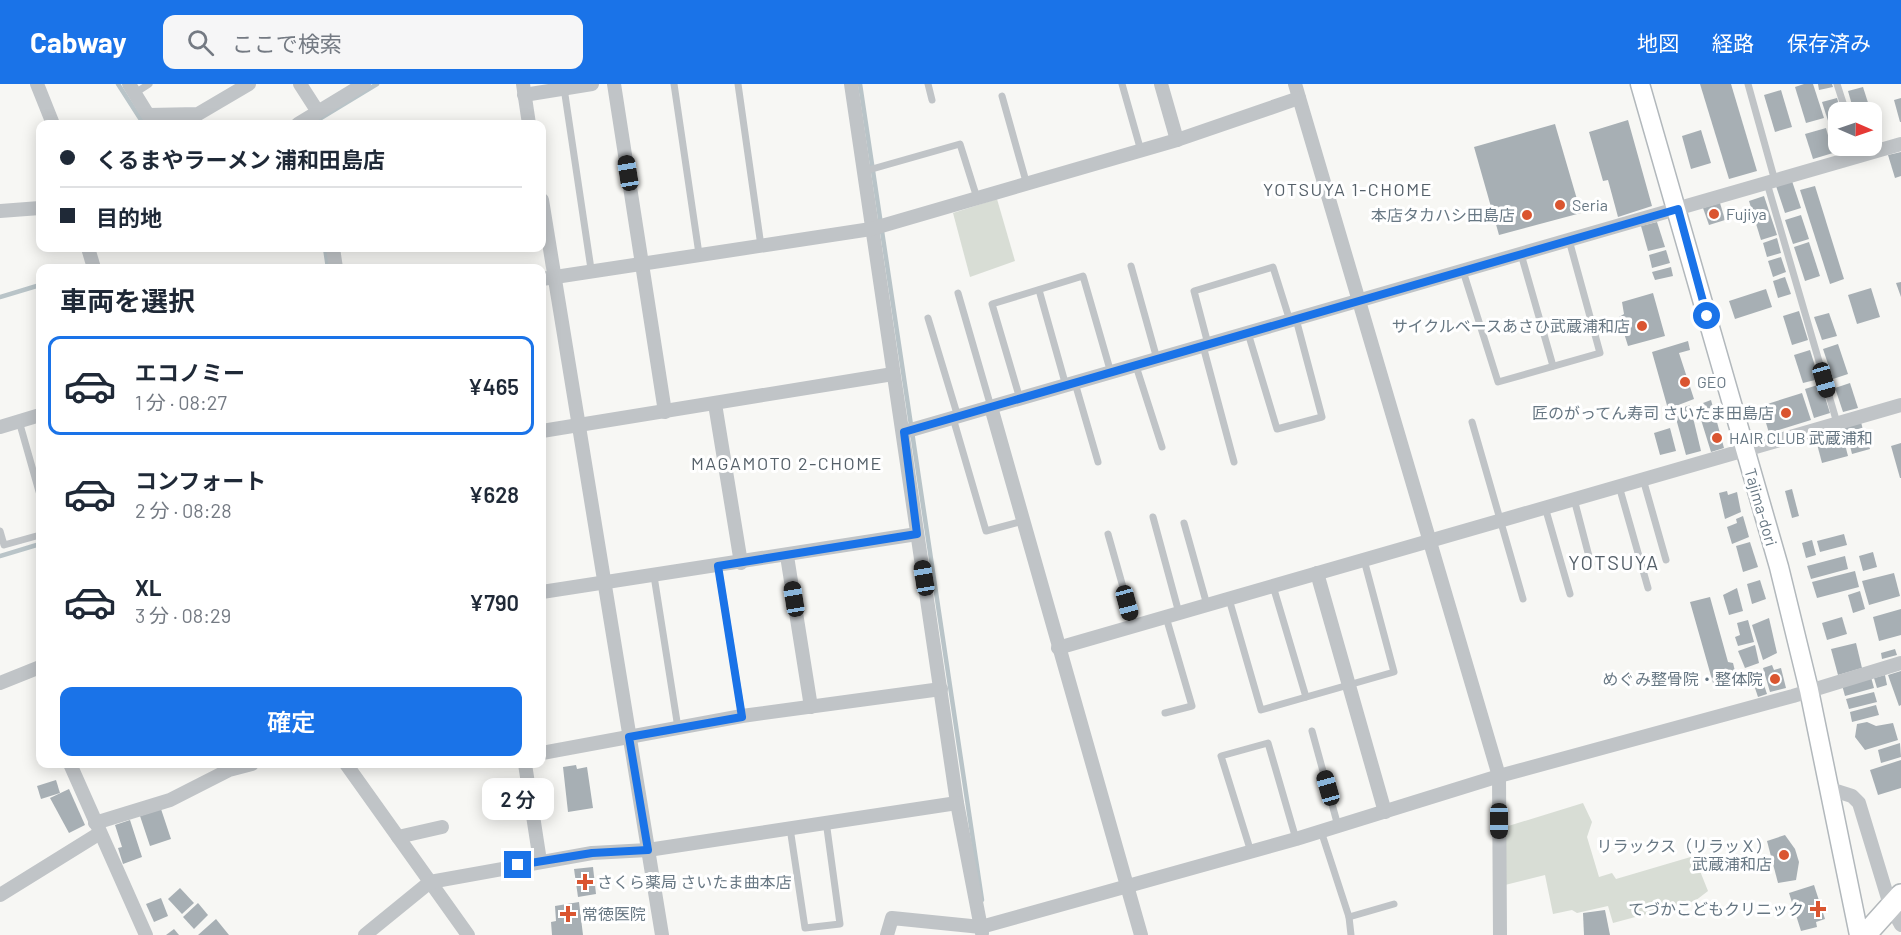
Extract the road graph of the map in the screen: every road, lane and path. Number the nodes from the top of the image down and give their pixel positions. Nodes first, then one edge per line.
1 (37, 84) edge
2 (149, 84) edge
3 (249, 84) edge
4 (300, 84) edge
5 (592, 84) edge
6 (615, 84) edge
7 (674, 84) edge
8 (738, 84) edge
9 (851, 84) edge
10 (928, 84) edge
11 (1122, 84) edge
12 (1161, 84) edge
13 (1295, 84) edge
14 (1641, 84) edge
15 (1748, 84) edge
16 (1837, 84) edge
17 (360, 85) edge
18 (132, 88) edge
19 (564, 88) junction
20 (524, 89) edge
21 (1002, 96) dead end
22 (1299, 98) junction
23 (932, 100) dead end
24 (1842, 102) edge
25 (314, 117) edge
26 (198, 119) edge
27 (51, 120) edge
28 (528, 120) edge
29 (1177, 140) junction
30 (1901, 144) edge
31 (1882, 147) edge
32 (1141, 151) junction
33 (1843, 156) edge
34 (865, 171) junction
35 (1771, 182) junction
36 (1027, 185) junction
37 (978, 200) junction
38 (36, 208) edge
39 (1678, 209) junction
40 (0, 211) edge
41 (871, 229) junction
42 (1569, 240) junction
43 (761, 246) junction
44 (546, 252) edge
45 (699, 254) junction
46 (1521, 254) junction
47 (642, 262) junction
48 (1131, 266) dead end
49 (591, 269) junction
50 (1463, 271) junction
51 (548, 278) edge
52 (1038, 290) junction
53 (958, 293) dead end
54 (1358, 301) junction
55 (928, 318) dead end
56 (1293, 320) junction
57 (1248, 333) junction
58 (1205, 346) junction
59 (1157, 360) junction
60 (1136, 366) junction
61 (1553, 366) junction
62 (1111, 373) junction
63 (893, 374) junction
64 (1071, 384) junction
65 (1020, 399) junction
66 (715, 404) junction
67 (1901, 405) edge
68 (992, 407) junction
69 (665, 412) junction
70 (36, 416) edge
71 (955, 418) junction
72 (19, 421) junction
73 (1472, 422) dead end
74 (1837, 423) junction
75 (579, 425) junction
76 (0, 427) edge
77 (546, 430) edge
78 (904, 432) junction
79 (1162, 447) dead end
80 (1744, 449) junction
81 (1098, 462) dead end
82 (1234, 462) dead end
83 (1643, 479) junction
84 (36, 481) edge
85 (1619, 486) junction
86 (1574, 499) junction
87 (1545, 507) junction
88 (1153, 517) dead end
89 (1500, 520) junction
90 (1023, 521) junction
91 (1184, 523) dead end
92 (0, 531) edge
93 (917, 534) junction
94 (1108, 534) dead end
95 (36, 536) edge
96 (1429, 541) junction
97 (787, 556) junction
98 (1364, 560) junction
99 (1666, 560) dead end
100 (741, 563) junction
101 (1591, 564) dead end
102 (718, 566) junction
103 (1317, 573) junction
104 (654, 576) junction
105 (604, 582) junction
106 (1273, 586) junction
107 (1648, 588) dead end
108 (546, 591) edge
109 (1570, 594) dead end
110 (1229, 599) junction
111 (1523, 599) dead end
112 (1207, 605) junction
113 (1172, 615) junction
114 (1134, 626) junction
115 (1058, 648) junction
116 (1901, 663) edge
117 (36, 669) edge
118 (0, 683) edge
119 (1348, 685) junction
120 (941, 689) junction
121 (1809, 690) junction
122 (1306, 697) junction
123 (811, 707) junction
124 (1165, 713) dead end
125 (742, 717) junction
126 (678, 728) junction
127 (1312, 731) dead end
128 (629, 737) junction
129 (546, 752) edge
130 (72, 768) edge
131 (237, 768) edge
132 (348, 768) edge
133 (526, 768) edge
134 (1499, 776) junction
135 (1830, 789) junction
136 (957, 803) junction
137 (1385, 812) junction
138 (826, 821) junction
139 (1338, 826) junction
140 (442, 827) dead end
141 (98, 828) junction
142 (790, 828) junction
143 (1321, 831) junction
144 (398, 837) junction
145 (1296, 839) junction
146 (648, 850) junction
147 (1251, 852) junction
148 (540, 861) junction
149 (430, 882) junction
150 (1127, 888) junction
151 (0, 895) edge
152 (1896, 900) edge
153 (1394, 904) dead end
154 (1349, 917) junction
155 (1901, 925) edge
156 (982, 931) edge
157 (146, 935) edge
158 (366, 935) edge
159 (468, 935) edge
160 (662, 935) edge
161 (887, 935) edge
162 (1141, 935) edge
163 (1351, 935) edge
164 (1500, 935) edge
165 (1859, 935) edge
166 (1865, 935) edge

1 - 27 street
2 - 18 lane
3 - 26 street
4 - 25 street
5 - 19 street
6 - 47 street
7 - 45 lane
8 - 43 lane
9 - 34 street
10 - 23 lane
11 - 32 lane
12 - 29 street
13 - 22 street
14 - 39 street, Tajima-dori
15 - 35 lane
16 - 24 lane
17 - 25 street
18 - 26 street
19 - 20 street
19 - 49 lane
20 - 28 street
21 - 36 lane
22 - 29 street
22 - 54 street
29 - 32 street
30 - 31 street
32 - 36 street
33 - 35 street
34 - 37 lane
34 - 41 street
35 - 39 street
35 - 74 lane
36 - 37 street
37 - 41 street
38 - 40 street
39 - 42 street
39 - 80 street, Tajima-dori
41 - 43 street
41 - 63 street
42 - 46 street
42 - 61 lane
43 - 45 street
44 - 51 street
45 - 47 street
46 - 50 street
46 - 61 lane
47 - 49 street
47 - 69 street
48 - 59 lane
49 - 51 street
50 - 54 street
50 - 61 lane
51 - 75 street
52 - 62 lane
52 - 64 lane
52 - 65 lane
53 - 68 lane
54 - 56 street
54 - 96 street
55 - 71 lane
56 - 57 street
56 - 57 lane
56 - 58 lane
57 - 58 street
58 - 59 street
58 - 82 lane
59 - 60 street
60 - 62 street
60 - 79 lane
62 - 64 street
63 - 66 street
63 - 78 street
64 - 65 street
64 - 81 lane
65 - 68 street
66 - 69 street
66 - 100 street
67 - 74 street
68 - 71 street
68 - 90 street
69 - 75 street
70 - 72 street
71 - 78 street
71 - 90 lane
72 - 76 street
72 - 84 lane
73 - 89 lane
74 - 80 street
75 - 77 street
75 - 105 street
78 - 93 street
80 - 83 street
80 - 121 street, Tajima-dori
83 - 85 street
83 - 99 lane
85 - 86 street
85 - 107 lane
86 - 87 street
86 - 101 lane
87 - 89 street
87 - 109 lane
88 - 113 lane
89 - 96 street
89 - 111 lane
90 - 115 street
91 - 112 lane
92 - 95 lane
93 - 97 street
93 - 120 street
94 - 114 lane
96 - 98 street
96 - 134 street
97 - 100 street
97 - 123 street
98 - 103 street
98 - 119 lane
100 - 102 street
102 - 104 street
102 - 125 lane
103 - 106 street
103 - 119 street
104 - 105 street
104 - 126 lane
105 - 108 street
105 - 128 street
106 - 110 street
106 - 122 lane
110 - 112 street
110 - 122 lane
112 - 113 street
113 - 114 street
113 - 124 lane
114 - 115 street
115 - 150 street
116 - 121 street
117 - 118 street
119 - 122 lane
119 - 137 street
120 - 123 street
120 - 136 street
121 - 134 street
121 - 135 street, Tajima-dori
123 - 125 street
125 - 126 street
126 - 128 street
127 - 139 lane
128 - 129 street
128 - 146 street
130 - 141 street
131 - 141 street
132 - 144 street
133 - 148 street
134 - 137 street
134 - 164 street
135 - 152 street
135 - 165 street, Tajima-dori
136 - 138 street
136 - 156 street
137 - 139 street
138 - 142 street
138 - 142 lane
139 - 143 street
140 - 144 street
141 - 151 street
141 - 157 street
142 - 146 street
143 - 145 street
143 - 154 lane
144 - 149 street
145 - 147 street
145 - 147 lane
146 - 148 street
146 - 160 street
147 - 150 street
148 - 149 street
149 - 158 street
149 - 159 street
150 - 156 street
150 - 162 street
152 - 155 street
152 - 166 main road
153 - 154 lane
154 - 163 lane
156 - 161 street

